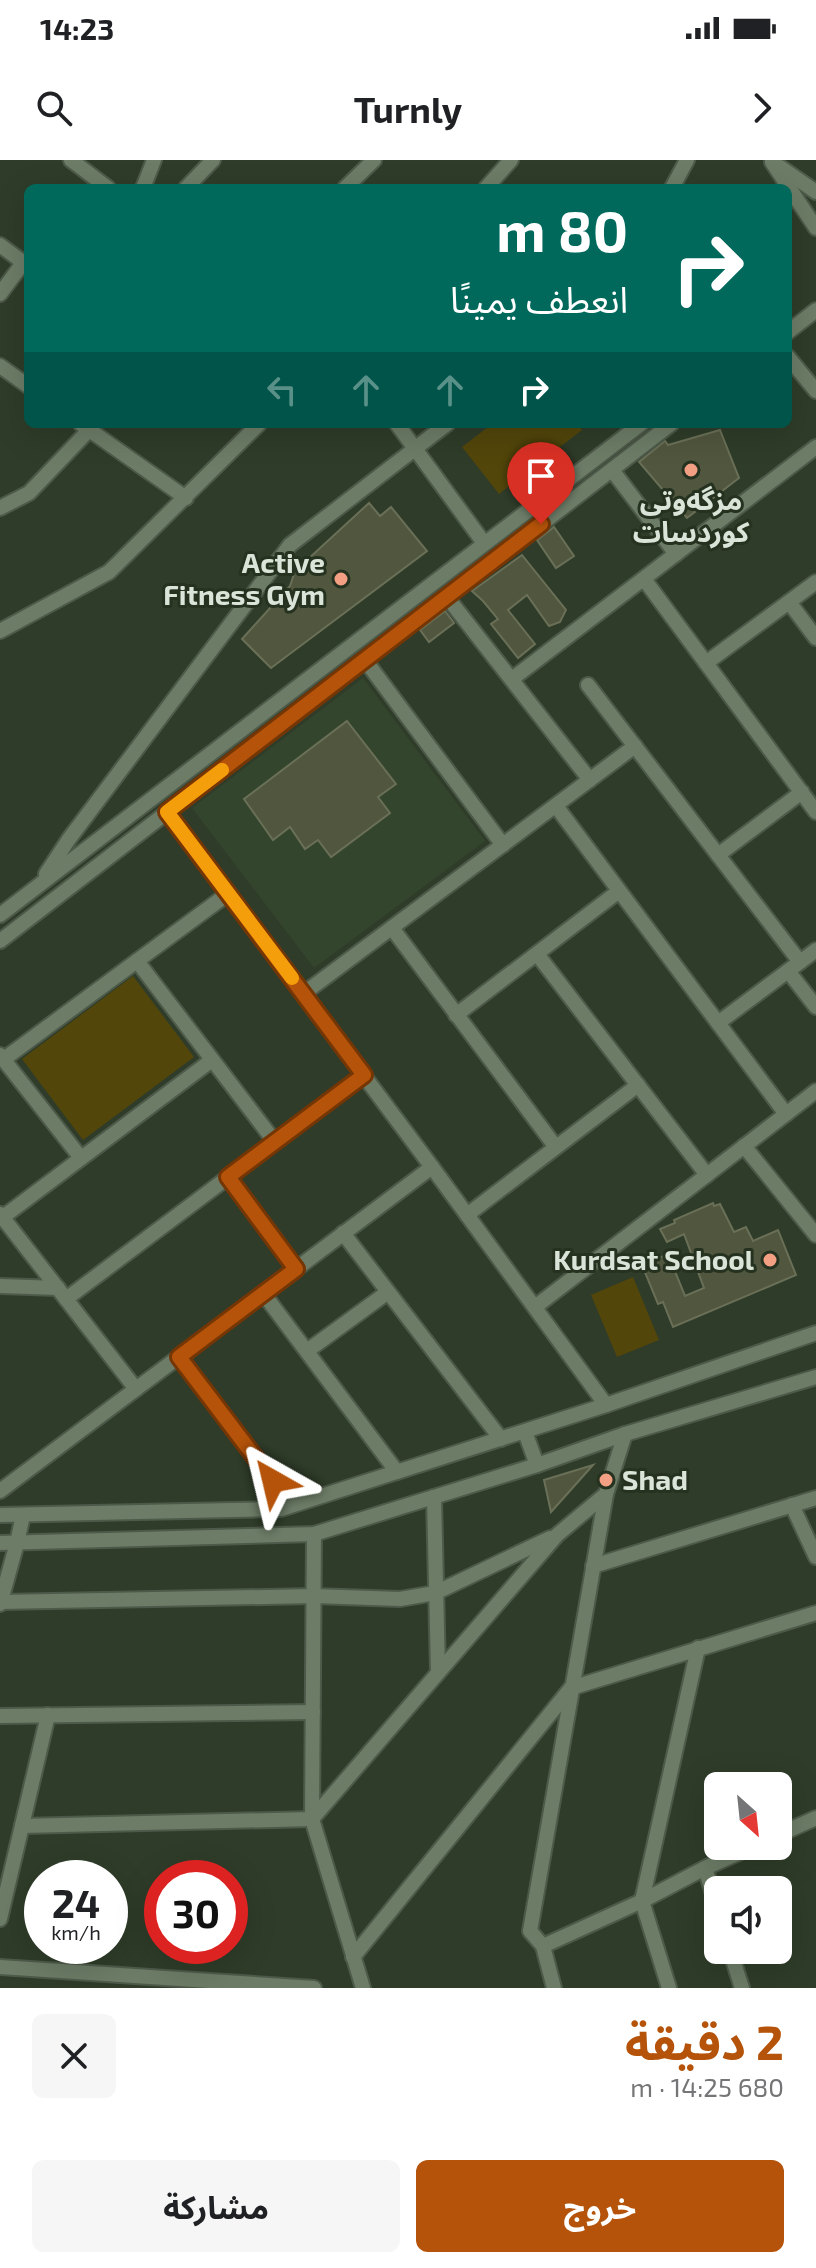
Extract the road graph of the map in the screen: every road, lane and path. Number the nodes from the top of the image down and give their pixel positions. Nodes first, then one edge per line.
1 (71, 160) edge
2 (154, 160) edge
3 (213, 160) edge
4 (374, 160) edge
5 (687, 160) edge
6 (508, 161) edge
7 (771, 161) edge
8 (103, 184) edge
9 (145, 184) edge
10 (190, 184) edge
11 (349, 184) edge
12 (489, 184) edge
13 (674, 184) edge
14 (786, 184) edge
15 (792, 192) edge
16 (816, 192) edge
17 (816, 228) edge
18 (0, 245) edge
19 (24, 263) edge
20 (24, 267) edge
21 (0, 294) edge
22 (816, 310) edge
23 (792, 329) edge
24 (792, 362) edge
25 (0, 366) edge
26 (24, 383) edge
27 (816, 391) edge
28 (84, 428) edge
29 (86, 428) edge
30 (255, 428) edge
31 (400, 428) edge
32 (442, 428) edge
33 (636, 428) edge
34 (666, 428) edge
35 (416, 449) junction
36 (813, 455) edge
37 (612, 470) junction
38 (186, 498) junction
39 (4, 501) edge
40 (484, 543) junction
41 (676, 554) junction
42 (644, 579) junction
43 (816, 582) edge
44 (447, 597) junction
45 (789, 602) junction
46 (0, 631) edge
47 (816, 638) edge
48 (365, 660) junction
49 (706, 663) junction
50 (512, 679) junction
51 (588, 685) dead end
52 (635, 746) junction
53 (590, 780) junction
54 (802, 792) junction
55 (556, 806) junction
56 (167, 812) junction
57 (816, 812) edge
58 (503, 845) junction
59 (718, 855) junction
60 (39, 885) junction
61 (619, 891) junction
62 (229, 893) junction
63 (0, 915) edge
64 (392, 928) junction
65 (0, 941) edge
66 (816, 950) edge
67 (537, 954) junction
68 (137, 961) junction
69 (794, 967) junction
70 (303, 994) junction
71 (816, 1007) edge
72 (456, 1015) junction
73 (718, 1023) junction
74 (2, 1057) edge
75 (212, 1060) junction
76 (364, 1075) junction
77 (638, 1085) junction
78 (816, 1091) edge
79 (786, 1114) junction
80 (275, 1142) junction
81 (555, 1146) junction
82 (744, 1146) junction
83 (81, 1158) junction
84 (432, 1167) junction
85 (707, 1175) junction
86 (228, 1177) junction
87 (1, 1215) edge
88 (467, 1215) junction
89 (343, 1233) junction
90 (816, 1235) edge
91 (296, 1269) junction
92 (0, 1286) edge
93 (388, 1292) junction
94 (263, 1293) junction
95 (62, 1294) junction
96 (535, 1307) junction
97 (816, 1333) edge
98 (307, 1351) junction
99 (179, 1357) junction
100 (816, 1377) edge
101 (136, 1389) junction
102 (606, 1405) junction
103 (525, 1432) junction
104 (625, 1434) junction
105 (501, 1439) junction
106 (537, 1465) junction
107 (397, 1472) junction
108 (0, 1491) edge
109 (606, 1494) junction
110 (434, 1497) junction
111 (816, 1498) edge
112 (292, 1505) junction
113 (792, 1505) junction
114 (0, 1515) edge
115 (23, 1515) junction
116 (314, 1534) junction
117 (557, 1535) junction
118 (0, 1543) edge
119 (17, 1543) junction
120 (816, 1557) edge
121 (593, 1566) junction
122 (435, 1593) junction
123 (314, 1596) junction
124 (0, 1603) edge
125 (816, 1613) edge
126 (698, 1648) junction
127 (438, 1672) junction
128 (571, 1688) junction
129 (313, 1712) junction
130 (48, 1715) junction
131 (0, 1716) edge
132 (312, 1819) junction
133 (815, 1823) edge
134 (22, 1826) junction
135 (792, 1830) edge
136 (723, 1860) edge
137 (705, 1868) junction
138 (707, 1876) edge
139 (642, 1901) junction
140 (0, 1919) edge
141 (543, 1946) junction
142 (353, 1957) junction
143 (734, 1964) edge
144 (0, 1967) edge
145 (314, 1988) edge
146 (363, 1988) edge
147 (554, 1988) edge
148 (669, 1988) edge
149 (742, 1988) edge

1 - 8 street
2 - 9 street
3 - 10 street
4 - 11 street
5 - 13 street
6 - 12 street
7 - 14 street
7 - 16 street
15 - 17 street
18 - 19 street
20 - 21 street
22 - 23 street
24 - 27 street
25 - 26 street
28 - 39 street
29 - 38 street
30 - 38 street
31 - 35 street
32 - 35 street
33 - 40 street
34 - 37 street
35 - 40 street
35 - 60 street
36 - 41 street
37 - 41 street
37 - 44 street
38 - 46 street
40 - 60 street
41 - 42 street
42 - 49 street
42 - 50 street
43 - 45 street
44 - 48 street
44 - 50 street
45 - 47 street
45 - 49 street
48 - 56 street
48 - 58 street
49 - 54 street
50 - 53 street
51 - 52 street
52 - 53 street
52 - 59 street
53 - 55 street
54 - 57 street
54 - 59 street
55 - 58 street
55 - 61 street
56 - 62 street
56 - 65 street
58 - 64 street
59 - 69 street
60 - 63 street
61 - 67 street
61 - 73 street
62 - 68 street
62 - 70 street
64 - 70 street
64 - 72 street
66 - 69 street
67 - 72 street
67 - 77 street
68 - 74 street
68 - 75 street
69 - 71 street
69 - 73 street
70 - 76 street
72 - 81 street
73 - 79 street
74 - 83 street
75 - 80 street
75 - 83 street
76 - 80 street
76 - 84 street
77 - 81 street
77 - 85 street
78 - 79 street
79 - 82 street
80 - 86 street
81 - 88 street
82 - 85 street
82 - 90 street
83 - 87 street
84 - 88 street
84 - 89 street
85 - 96 street
86 - 91 street
86 - 95 street
87 - 95 street
88 - 96 street
89 - 91 street
89 - 93 street
91 - 94 street
92 - 95 street
93 - 98 street
93 - 105 street
94 - 98 street
94 - 99 street
95 - 101 street
96 - 102 street
97 - 102 street
98 - 107 street
99 - 101 street
99 - 112 street
100 - 104 street
101 - 108 street
102 - 103 street
103 - 105 street
103 - 106 street
104 - 106 street
104 - 109 street
105 - 107 street
106 - 110 street
107 - 112 street
109 - 117 street
109 - 121 street
110 - 116 street
110 - 122 street
111 - 113 street
112 - 115 street
113 - 120 street
113 - 121 street
114 - 115 street
115 - 119 street
116 - 119 street
116 - 123 street
117 - 122 street
117 - 127 street
118 - 119 street
119 - 124 street
121 - 128 street
122 - 123 street
122 - 127 street
123 - 124 street
123 - 129 street
125 - 126 street
126 - 128 street
126 - 139 street
127 - 132 street
128 - 141 street
128 - 142 street
129 - 130 street
129 - 132 street
130 - 131 street
130 - 134 street
132 - 134 street
132 - 142 street
133 - 135 street
134 - 140 street
136 - 137 street
137 - 138 street
137 - 139 street
139 - 141 street
139 - 148 street
141 - 147 street
142 - 146 street
143 - 149 street
144 - 145 street

